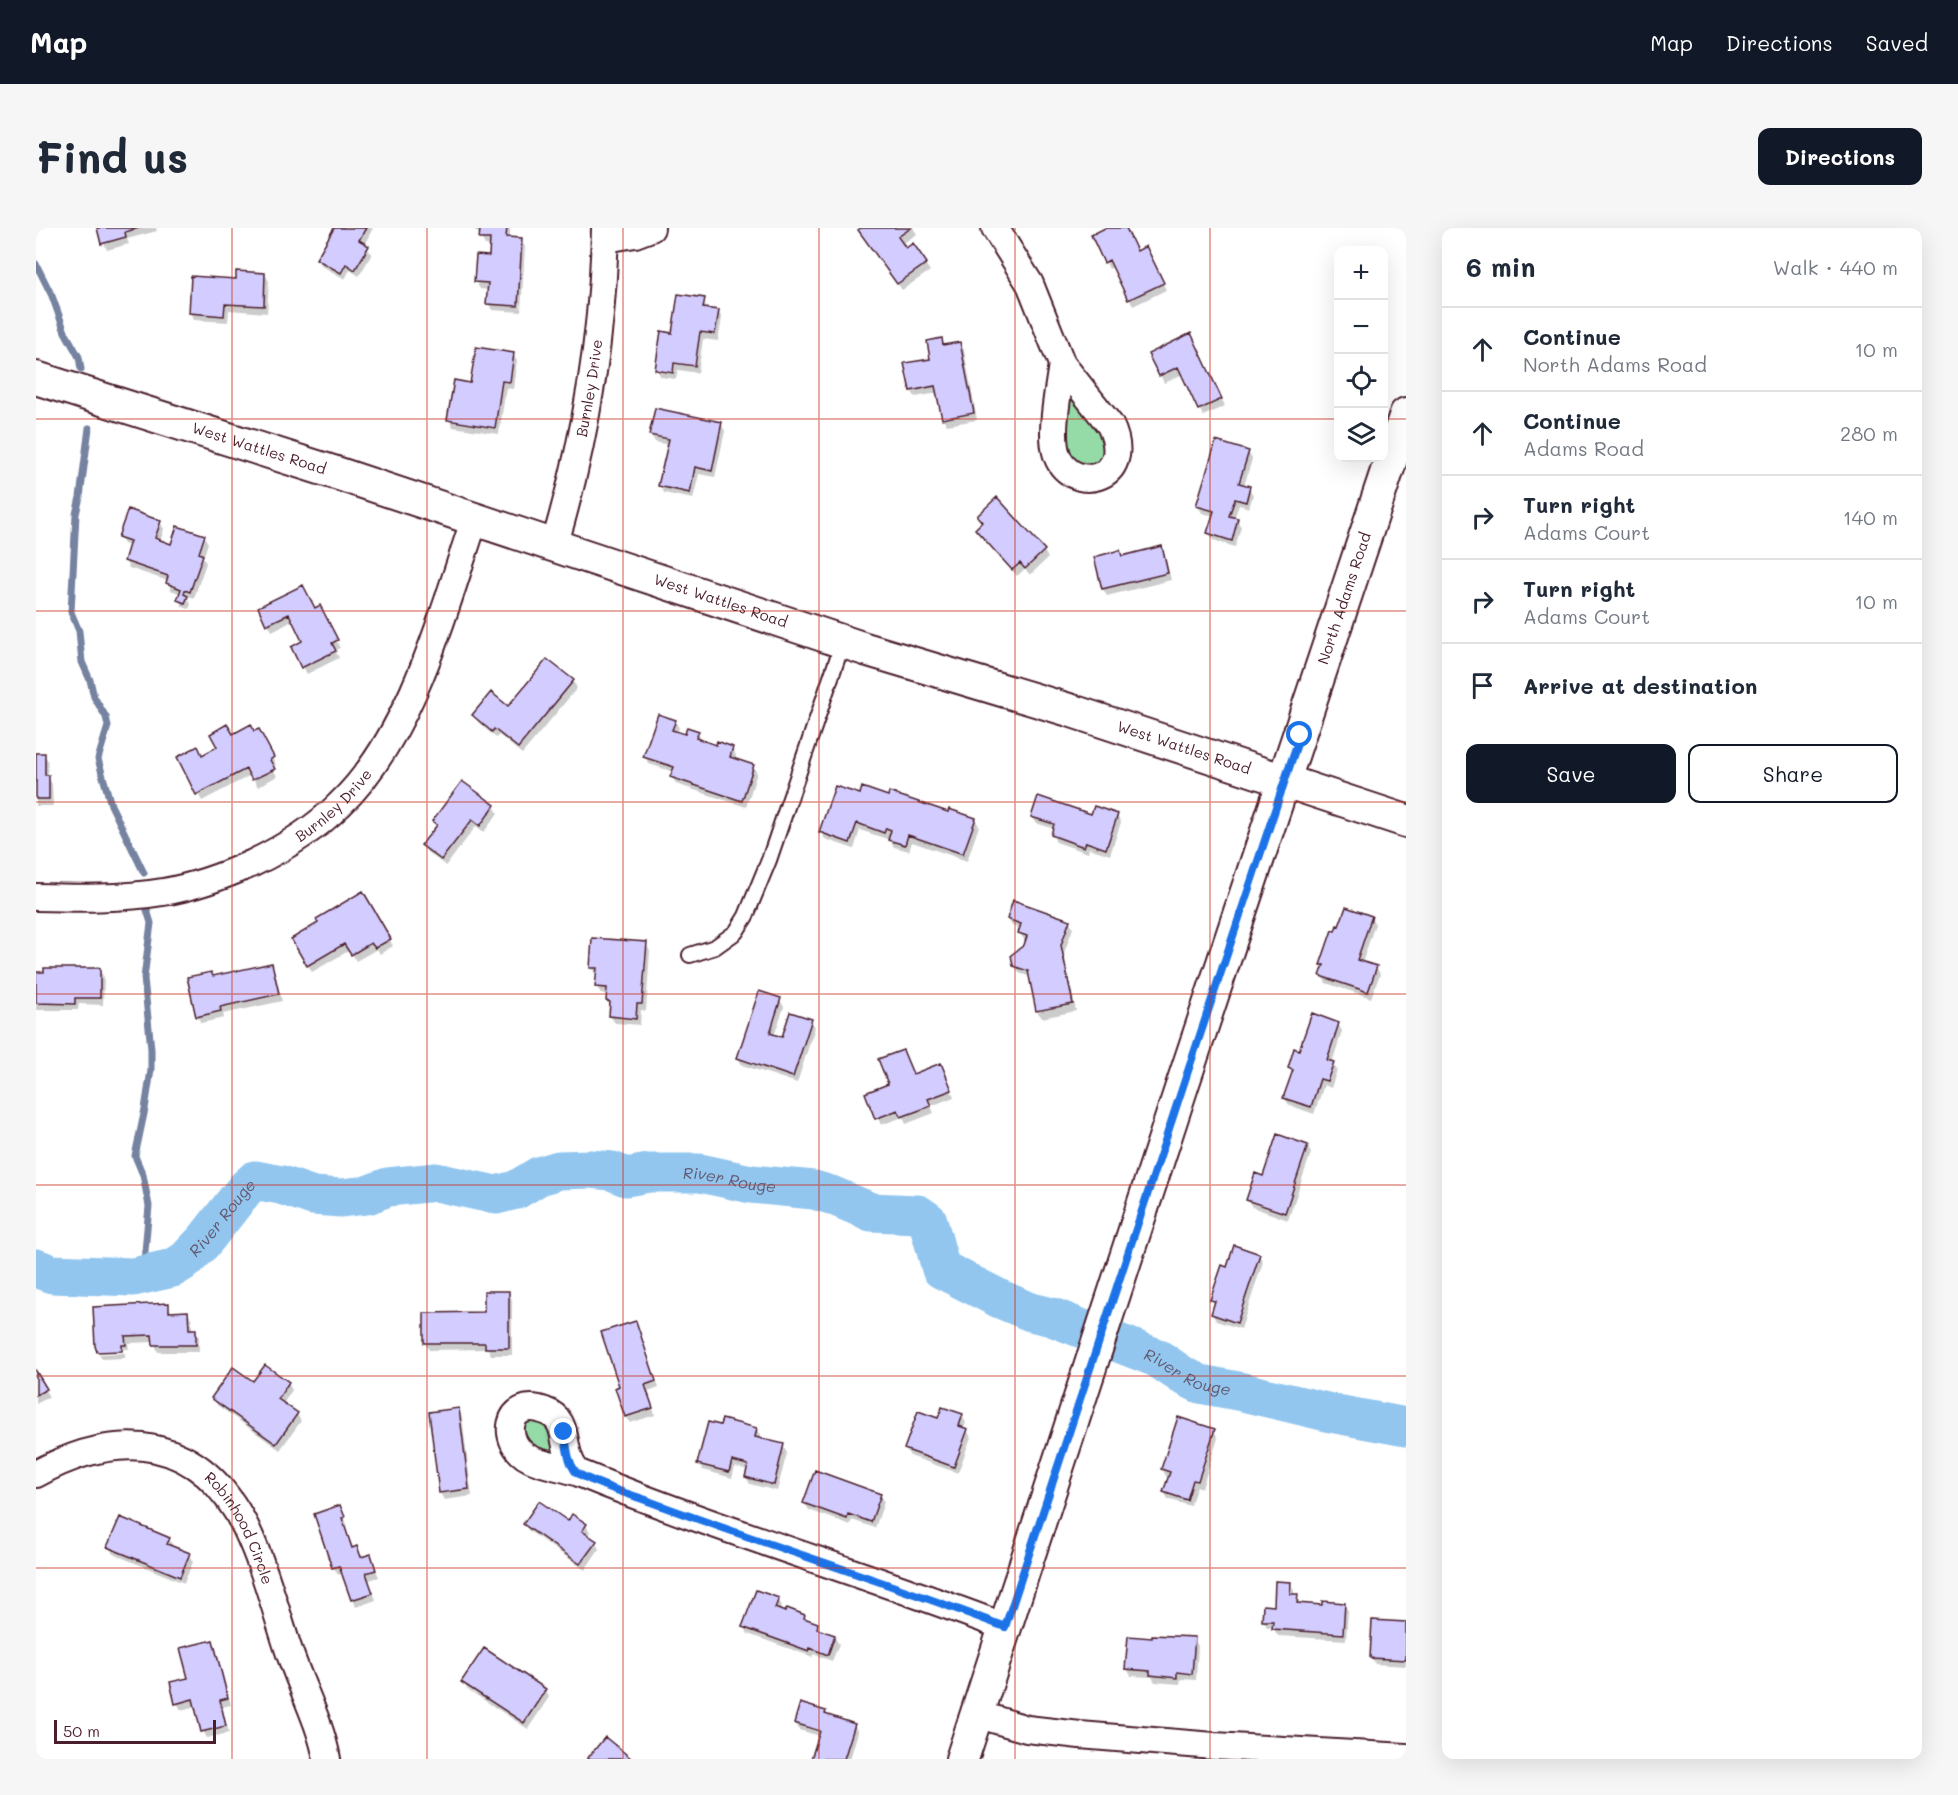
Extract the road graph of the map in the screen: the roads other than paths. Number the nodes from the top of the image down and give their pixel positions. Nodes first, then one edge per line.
1 (651, 228) edge
2 (995, 228) edge
3 (605, 234) edge
4 (1062, 363) dead end
5 (36, 378) edge
6 (1406, 414) edge
7 (474, 521) junction
8 (554, 546) junction
9 (843, 642) junction
10 (1285, 781) junction
11 (1406, 821) edge
12 (36, 897) edge
13 (690, 954) dead end
14 (576, 1472) dead end
15 (36, 1474) edge
16 (1005, 1627) junction
17 (976, 1714) junction
18 (1406, 1757) edge
19 (327, 1759) edge
20 (962, 1759) edge

1 - 3 street
2 - 4 street
3 - 8 street, Burnley Drive
5 - 7 street, West Wattles Road
6 - 10 street, North Adams Road
7 - 8 street, West Wattles Road
7 - 12 street, Burnley Drive
8 - 9 street, West Wattles Road
9 - 10 street, West Wattles Road
9 - 13 lane
10 - 11 street, West Wattles Road
10 - 16 street, North Adams Road
14 - 16 street
15 - 19 street, Robinhood Circle
16 - 17 street, North Adams Road
17 - 18 street
17 - 20 street, North Adams Road

